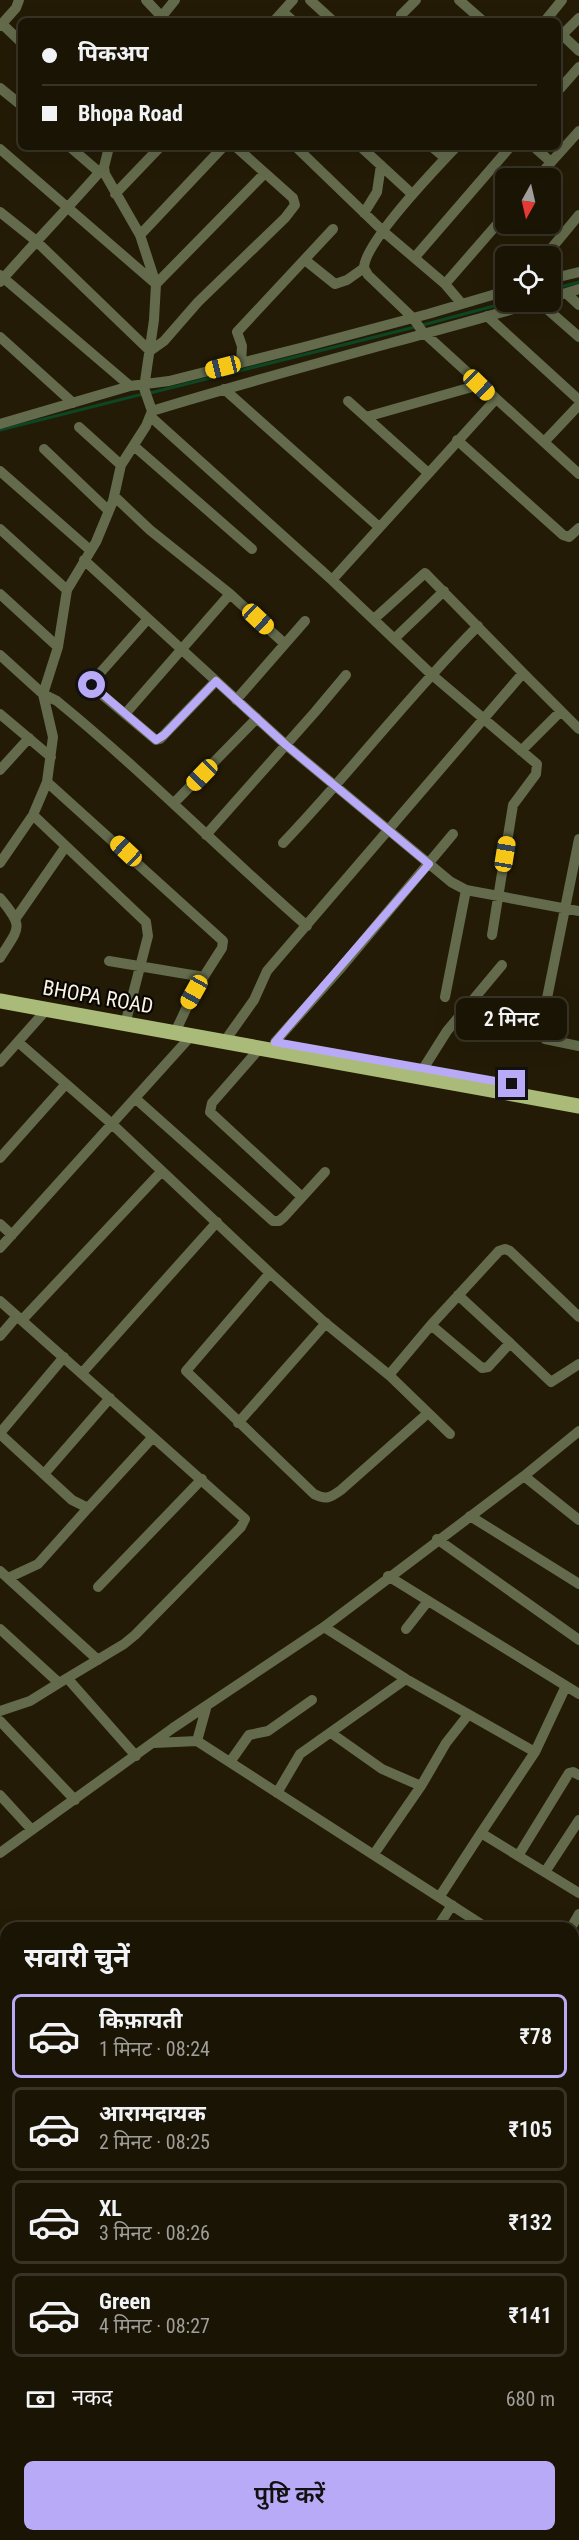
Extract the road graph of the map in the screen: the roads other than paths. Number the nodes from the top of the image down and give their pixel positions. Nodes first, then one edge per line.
1 (19, 0) edge
2 (146, 0) edge
3 (175, 0) edge
4 (293, 0) edge
5 (310, 0) edge
6 (416, 0) edge
7 (459, 0) edge
8 (562, 0) edge
9 (282, 12) junction
10 (158, 18) edge
11 (160, 18) edge
12 (277, 18) edge
13 (289, 18) edge
14 (330, 18) edge
15 (401, 18) edge
16 (480, 18) edge
17 (548, 18) edge
18 (579, 18) edge
19 (1, 25) edge
20 (561, 33) edge
21 (561, 37) edge
22 (18, 39) edge
23 (579, 51) edge
24 (579, 67) edge
25 (0, 88) edge
26 (561, 88) edge
27 (18, 103) edge
28 (579, 131) edge
29 (0, 149) edge
30 (74, 150) edge
31 (108, 150) edge
32 (157, 150) edge
33 (220, 150) edge
34 (239, 150) edge
35 (299, 150) edge
36 (364, 150) edge
37 (436, 150) edge
38 (453, 150) edge
39 (507, 150) edge
40 (537, 150) edge
41 (445, 158) junction
42 (551, 162) junction
43 (381, 165) junction
44 (546, 168) edge
45 (101, 169) junction
46 (264, 174) junction
47 (115, 194) junction
48 (412, 194) junction
49 (68, 208) junction
50 (0, 212) edge
51 (364, 213) junction
52 (579, 215) edge
53 (495, 227) edge
54 (333, 230) dead end
55 (384, 232) junction
56 (140, 236) junction
57 (34, 240) junction
58 (553, 246) edge
59 (415, 257) junction
60 (304, 260) junction
61 (363, 268) junction
62 (579, 272) edge
63 (561, 273) edge
64 (1, 278) edge
65 (156, 284) junction
66 (445, 284) junction
67 (579, 289) edge
68 (566, 293) junction
69 (495, 294) edge
70 (561, 295) edge
71 (462, 303) junction
72 (579, 305) edge
73 (502, 312) edge
74 (550, 312) edge
75 (487, 316) junction
76 (420, 327) junction
77 (0, 337) edge
78 (579, 337) edge
79 (150, 351) junction
80 (241, 363) junction
81 (479, 385) junction
82 (130, 386) junction
83 (224, 389) junction
84 (145, 390) junction
85 (348, 400) dead end
86 (495, 400) junction
87 (579, 400) edge
88 (73, 404) junction
89 (579, 405) edge
90 (151, 414) junction
91 (366, 417) junction
92 (0, 424) edge
93 (79, 428) dead end
94 (457, 440) junction
95 (545, 441) junction
96 (134, 446) junction
97 (44, 449) dead end
98 (121, 465) junction
99 (0, 471) edge
100 (427, 472) junction
101 (579, 474) edge
102 (114, 496) junction
103 (109, 511) junction
104 (379, 527) junction
105 (579, 528) edge
106 (0, 529) edge
107 (252, 549) dead end
108 (90, 550) junction
109 (84, 560) junction
110 (332, 580) junction
111 (67, 590) junction
112 (444, 591) junction
113 (0, 594) edge
114 (230, 594) junction
115 (374, 619) junction
116 (147, 620) junction
117 (305, 621) dead end
118 (478, 626) junction
119 (394, 639) junction
120 (285, 644) junction
121 (58, 647) junction
122 (182, 651) junction
123 (0, 655) edge
124 (523, 673) junction
125 (430, 674) junction
126 (346, 675) dead end
127 (216, 681) junction
128 (43, 694) junction
129 (236, 700) junction
130 (561, 711) junction
131 (0, 714) edge
132 (125, 714) junction
133 (257, 718) junction
134 (482, 719) junction
135 (579, 729) edge
136 (29, 738) junction
137 (286, 745) junction
138 (521, 751) junction
139 (51, 757) junction
140 (0, 770) edge
141 (47, 782) junction
142 (336, 787) junction
143 (174, 803) junction
144 (33, 815) junction
145 (389, 831) junction
146 (453, 834) dead end
147 (206, 835) junction
148 (579, 839) edge
149 (283, 843) dead end
150 (66, 846) junction
151 (0, 862) edge
152 (429, 864) junction
153 (466, 890) junction
154 (498, 896) junction
155 (0, 898) edge
156 (565, 908) junction
157 (579, 911) edge
158 (16, 918) junction
159 (307, 926) junction
160 (492, 935) dead end
161 (0, 958) edge
162 (109, 961) dead end
163 (502, 965) dead end
164 (140, 967) junction
165 (204, 977) junction
166 (0, 994) edge
167 (445, 997) dead end
168 (0, 1001) edge
169 (47, 1009) junction
170 (127, 1017) junction
171 (178, 1026) junction
172 (491, 1029) dead end
173 (229, 1035) junction
174 (191, 1036) junction
175 (541, 1037) junction
176 (18, 1042) junction
177 (275, 1042) junction
178 (579, 1046) edge
179 (260, 1048) junction
180 (0, 1062) edge
181 (423, 1069) junction
182 (65, 1084) junction
183 (579, 1096) edge
184 (136, 1099) junction
185 (579, 1106) edge
186 (112, 1124) junction
187 (0, 1158) edge
188 (161, 1172) junction
189 (325, 1172) dead end
190 (302, 1197) junction
191 (217, 1222) junction
192 (0, 1224) edge
193 (12, 1235) junction
194 (0, 1248) edge
195 (270, 1273) junction
196 (458, 1295) junction
197 (0, 1301) edge
198 (579, 1317) edge
199 (20, 1318) junction
200 (326, 1323) junction
201 (431, 1325) junction
202 (0, 1336) edge
203 (510, 1343) junction
204 (64, 1357) junction
205 (579, 1364) edge
206 (82, 1373) junction
207 (389, 1376) junction
208 (110, 1398) junction
209 (428, 1413) junction
210 (238, 1423) junction
211 (579, 1431) edge
212 (0, 1433) edge
213 (450, 1434) dead end
214 (153, 1437) junction
215 (44, 1474) junction
216 (524, 1476) junction
217 (202, 1479) junction
218 (88, 1508) junction
219 (470, 1516) junction
220 (579, 1520) edge
221 (437, 1539) junction
222 (4, 1575) edge
223 (388, 1576) junction
224 (579, 1584) edge
225 (98, 1587) dead end
226 (428, 1601) junction
227 (324, 1626) junction
228 (0, 1629) edge
229 (406, 1629) dead end
230 (579, 1640) edge
231 (98, 1660) junction
232 (406, 1679) junction
233 (63, 1681) junction
234 (566, 1686) junction
235 (579, 1694) edge
236 (312, 1700) dead end
237 (207, 1705) junction
238 (0, 1711) edge
239 (468, 1715) junction
240 (0, 1721) edge
241 (332, 1733) junction
242 (198, 1741) junction
243 (154, 1743) junction
244 (535, 1752) junction
245 (136, 1756) junction
246 (230, 1762) junction
247 (579, 1775) edge
248 (421, 1786) junction
249 (277, 1793) junction
250 (0, 1795) edge
251 (75, 1800) junction
252 (579, 1820) edge
253 (32, 1830) junction
254 (481, 1833) junction
255 (0, 1853) edge
256 (374, 1854) junction
257 (518, 1856) junction
258 (545, 1872) junction
259 (579, 1877) edge
260 (575, 1891) edge
261 (440, 1896) junction
262 (452, 1905) junction
263 (441, 1922) edge
264 (479, 1922) edge

1 - 19 street
2 - 10 street
3 - 11 street
4 - 9 street
5 - 14 street
6 - 15 street
7 - 16 street
8 - 17 street
9 - 12 street
9 - 13 street
18 - 20 street
19 - 22 street
21 - 23 street
24 - 26 street
25 - 27 street
28 - 42 street
29 - 49 street
30 - 45 street
31 - 45 street
32 - 47 street
33 - 56 street
34 - 46 street
35 - 51 street
36 - 43 street
37 - 41 street
38 - 41 street
39 - 59 street
40 - 42 street
41 - 48 street
42 - 44 street
43 - 48 street
43 - 51 street
45 - 47 street
45 - 49 street
46 - 65 street
46 - 79 street
47 - 56 street
48 - 55 street
49 - 57 street
49 - 65 street
50 - 57 street
51 - 55 street
52 - 58 street
53 - 66 street
54 - 60 street
55 - 59 street
55 - 61 street
56 - 65 street
57 - 64 street
57 - 79 street
59 - 66 street
60 - 61 street
60 - 80 street
61 - 76 street
62 - 63 street
64 - 82 street
65 - 79 street
66 - 71 street
67 - 68 street
68 - 70 street
68 - 72 street
69 - 71 street
71 - 76 street
73 - 75 street
74 - 78 street
75 - 76 street
75 - 87 street
76 - 80 street
76 - 81 street
76 - 83 street
77 - 88 street
79 - 84 street
80 - 84 street
81 - 86 street
81 - 91 street
82 - 84 street
82 - 88 street
83 - 90 street
83 - 104 street
84 - 90 street
85 - 91 street
86 - 94 street
86 - 95 street
88 - 92 street
89 - 95 street
90 - 96 street
90 - 110 street
91 - 100 street
93 - 98 street
94 - 100 street
94 - 105 street
95 - 101 street
96 - 98 street
96 - 107 street
97 - 103 street
98 - 102 street
99 - 108 street
100 - 104 street
102 - 103 street
102 - 114 street
103 - 108 street
104 - 110 street
106 - 111 street
108 - 109 street
109 - 111 street
109 - 116 street
110 - 115 street
111 - 121 street
112 - 115 street
112 - 118 street
112 - 119 street
113 - 121 street
114 - 120 street
114 - 122 street
115 - 119 street
116 - 122 street
116 - 132 street
117 - 120 street
118 - 124 street
118 - 125 street
119 - 125 street
120 - 129 street
121 - 128 street
122 - 127 street
122 - 132 street
123 - 128 street
124 - 130 street
124 - 134 street
125 - 134 street
125 - 142 street
126 - 137 street
127 - 129 street
127 - 132 street
128 - 139 street
128 - 143 street
129 - 133 street
130 - 135 street
130 - 138 street
131 - 136 street
133 - 137 street
133 - 143 street
134 - 138 street
134 - 145 street
136 - 139 street
136 - 140 street
137 - 142 street
137 - 147 street
138 - 154 street
139 - 141 street
141 - 144 street
141 - 165 street
142 - 145 street
142 - 149 street
143 - 147 street
144 - 150 street
144 - 151 street
145 - 152 street
145 - 159 street
146 - 152 street
147 - 159 street
148 - 156 street
150 - 158 street
150 - 164 street
152 - 153 street
152 - 177 street
153 - 154 street
153 - 167 street
154 - 156 street
154 - 160 street
155 - 158 street
156 - 157 street
156 - 175 street
158 - 161 street
159 - 173 street
162 - 164 street
163 - 181 street
164 - 165 street
164 - 170 street
165 - 171 street
166 - 170 main road, BHOPA ROAD
168 - 169 main road, BHOPA ROAD
169 - 174 main road, BHOPA ROAD
169 - 176 street
170 - 171 main road, BHOPA ROAD
171 - 173 main road, BHOPA ROAD
172 - 175 street
173 - 177 main road, BHOPA ROAD
174 - 179 main road, BHOPA ROAD
174 - 184 street
175 - 178 street
176 - 180 street
176 - 182 street
177 - 181 main road, BHOPA ROAD
179 - 185 main road, BHOPA ROAD
179 - 190 street
181 - 183 main road, BHOPA ROAD
182 - 186 street
182 - 187 street
184 - 186 street
184 - 190 street
186 - 188 street
186 - 193 street
188 - 191 street
188 - 199 street
189 - 190 street
191 - 195 street
191 - 206 street
192 - 193 street
193 - 194 street
195 - 200 street
195 - 210 street
196 - 198 street
196 - 201 street
196 - 203 street
197 - 199 street
199 - 202 street
199 - 204 street
200 - 207 street
200 - 210 street
201 - 203 street
201 - 207 street
203 - 205 street
204 - 206 street
204 - 212 street
206 - 208 street
207 - 209 street
208 - 214 street
208 - 215 street
209 - 210 street
209 - 213 street
211 - 216 street
212 - 215 street
214 - 217 street
214 - 218 street
215 - 218 street
216 - 219 street
216 - 220 street
217 - 225 street
217 - 231 street
218 - 222 street
219 - 221 street
219 - 224 street
221 - 223 street
221 - 230 street
222 - 231 street
223 - 226 street
223 - 227 street
226 - 229 street
226 - 234 street
227 - 232 street
227 - 237 street
228 - 233 street
231 - 233 street
232 - 239 street
232 - 241 street
233 - 238 street
233 - 245 street
234 - 235 street
234 - 244 street
236 - 246 street
237 - 242 street
237 - 243 street
239 - 244 street
239 - 248 street
240 - 251 street
241 - 248 street
241 - 249 street
242 - 243 street
242 - 246 street
243 - 245 street
244 - 254 street
245 - 251 street
246 - 249 street
247 - 257 street
248 - 256 street
249 - 256 street
250 - 253 street
251 - 253 street
252 - 258 street
253 - 255 street
254 - 257 street
254 - 261 street
256 - 261 street
257 - 258 street
258 - 260 street
259 - 260 street
261 - 262 street
262 - 263 street
262 - 264 street

